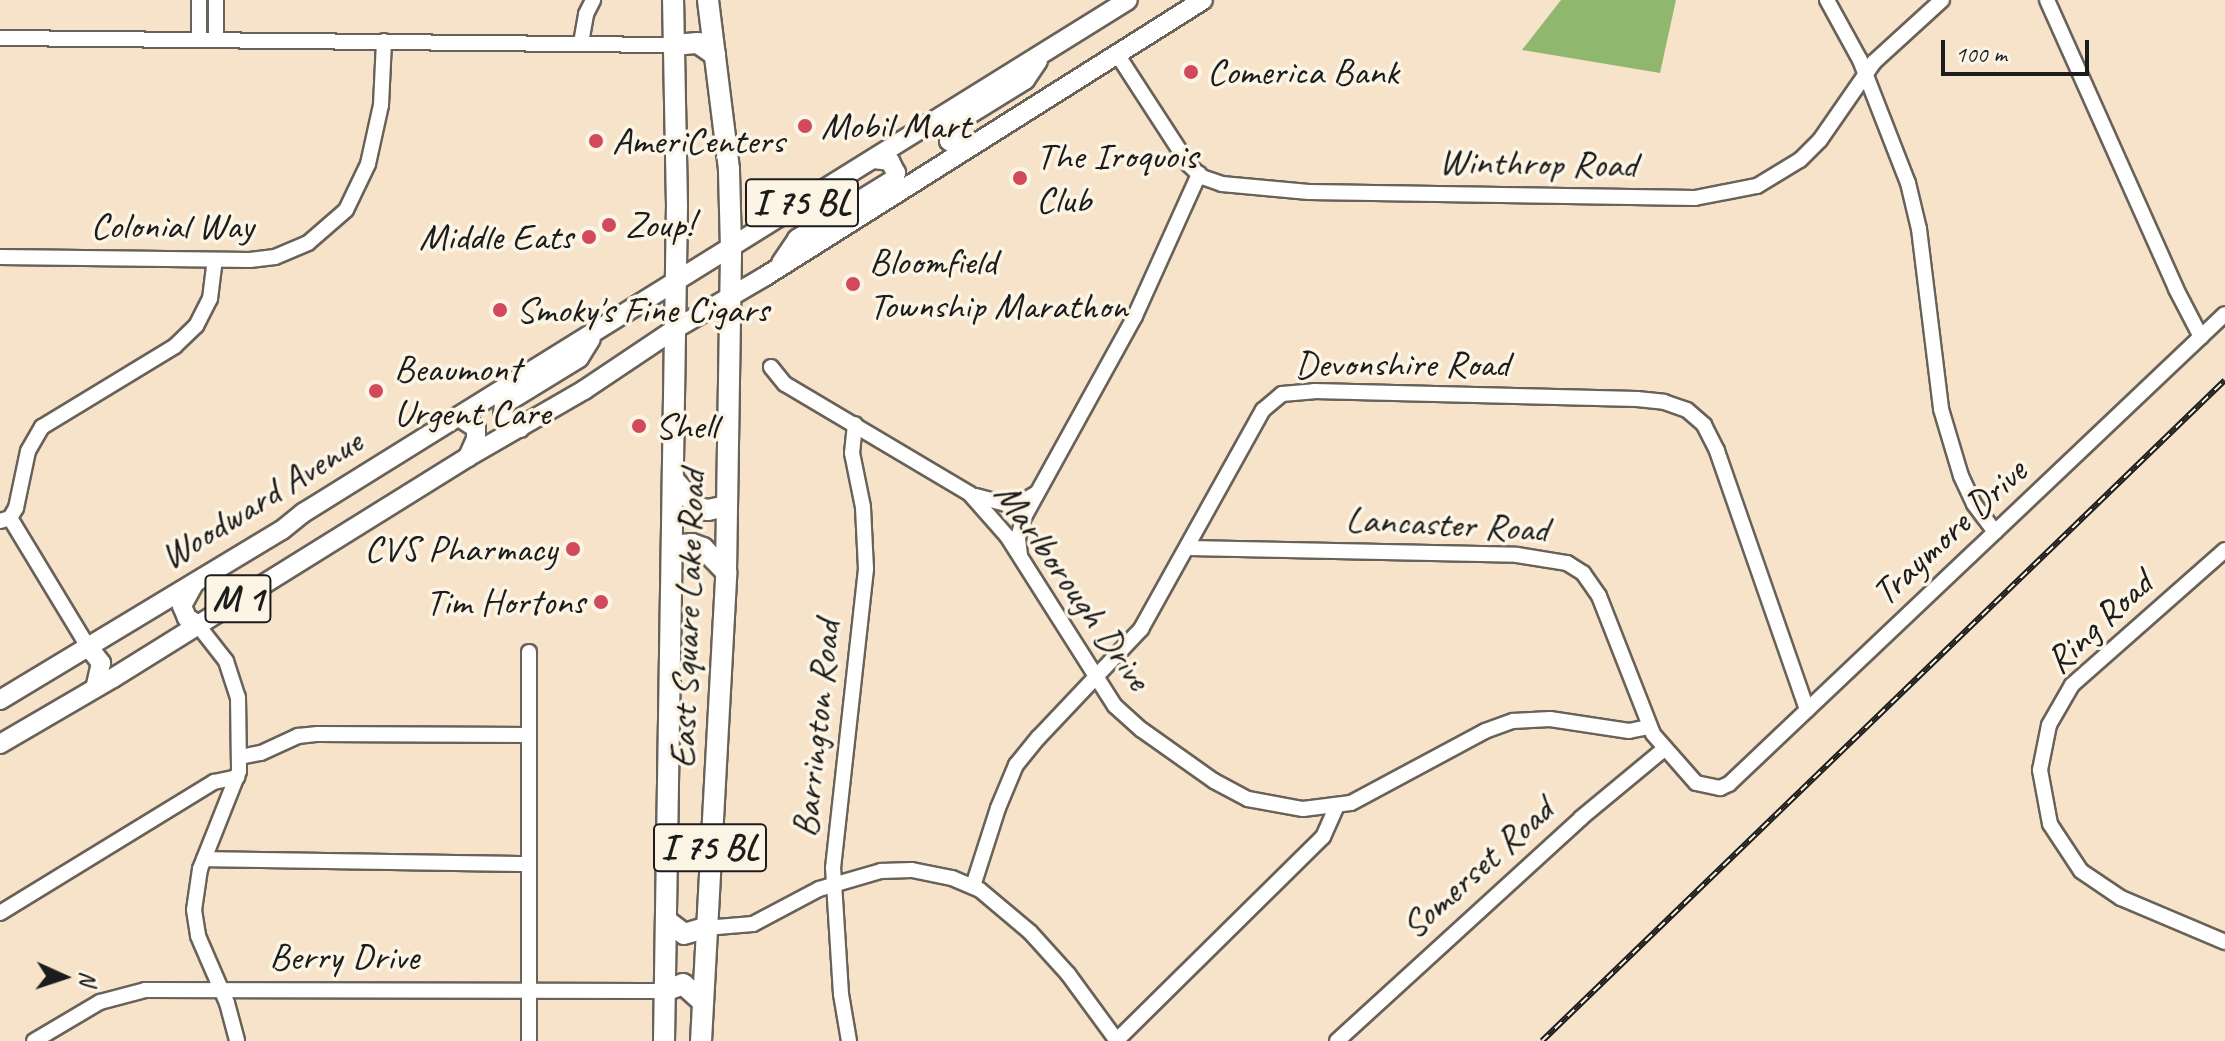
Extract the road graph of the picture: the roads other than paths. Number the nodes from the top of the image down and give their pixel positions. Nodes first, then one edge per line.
1 (199, 0) edge
2 (216, 0) edge
3 (593, 0) edge
4 (673, 0) edge
5 (708, 0) edge
6 (1128, 0) edge
7 (1181, 0) edge
8 (1203, 0) edge
9 (1827, 0) edge
10 (1942, 0) edge
11 (2047, 0) edge
12 (0, 38) edge
13 (199, 40) junction
14 (216, 40) junction
15 (384, 41) junction
16 (581, 43) junction
17 (674, 45) junction
18 (1044, 52) junction
19 (1117, 54) junction
20 (715, 55) junction
21 (1866, 75) junction
22 (963, 151) junction
23 (874, 159) junction
24 (1199, 174) junction
25 (731, 248) junction
26 (0, 257) edge
27 (215, 260) junction
28 (777, 268) junction
29 (676, 283) junction
30 (730, 295) junction
31 (2225, 314) edge
32 (675, 329) junction
33 (594, 333) junction
34 (2201, 337) junction
35 (771, 367) dead end
36 (459, 417) junction
37 (855, 424) junction
38 (520, 428) junction
39 (468, 457) junction
40 (673, 479) junction
41 (1039, 491) junction
42 (970, 494) junction
43 (727, 506) junction
44 (5, 520) edge
45 (1995, 532) junction
46 (672, 546) junction
47 (1189, 548) junction
48 (2225, 550) edge
49 (1021, 558) junction
50 (726, 572) junction
51 (194, 584) junction
52 (197, 624) junction
53 (87, 645) junction
54 (529, 652) dead end
55 (1096, 680) junction
56 (96, 685) junction
57 (0, 700) edge
58 (1807, 710) junction
59 (1648, 727) junction
60 (529, 735) junction
61 (0, 744) edge
62 (1664, 749) junction
63 (240, 757) junction
64 (237, 777) junction
65 (1713, 789) joint
66 (1337, 806) junction
67 (204, 859) junction
68 (529, 864) junction
69 (834, 884) junction
70 (973, 886) junction
71 (0, 913) edge
72 (667, 921) junction
73 (705, 928) junction
74 (2225, 942) edge
75 (222, 989) junction
76 (529, 990) junction
77 (665, 991) junction
78 (702, 1001) junction
79 (1117, 1040) edge
80 (34, 1041) edge
81 (237, 1041) edge
82 (529, 1041) edge
83 (664, 1041) edge
84 (701, 1041) edge
85 (849, 1041) edge
86 (1337, 1041) edge

1 - 13 street
2 - 14 street
3 - 16 street
4 - 17 highway, East Square Lake Road
5 - 20 highway, East Square Lake Road
6 - 18 main road, Woodward Avenue / I 75 BL
7 - 19 main road
8 - 19 main road, Woodward Avenue / I 75 BL
9 - 21 street
10 - 21 street, Winthrop Road
11 - 34 street
12 - 13 street
13 - 14 street
14 - 15 street
15 - 16 street
15 - 27 street, Colonial Way
16 - 17 street
17 - 20 highway
17 - 29 highway, East Square Lake Road
18 - 22 main road
18 - 23 main road, Woodward Avenue / I 75 BL
19 - 22 main road, Woodward Avenue / I 75 BL
19 - 24 street
20 - 25 highway, East Square Lake Road
21 - 24 street, Winthrop Road
21 - 45 street
22 - 28 main road, Woodward Avenue / I 75 BL
23 - 25 main road, Woodward Avenue / I 75 BL
23 - 28 main road
24 - 41 street
25 - 29 main road, Woodward Avenue / I 75 BL
25 - 30 highway, East Square Lake Road
26 - 27 street, Colonial Way
27 - 44 street
28 - 30 main road, Woodward Avenue / I 75 BL
29 - 32 highway, East Square Lake Road / I 75 BL
29 - 33 main road, Woodward Avenue / M 1
30 - 32 main road, Woodward Avenue
30 - 43 highway, East Square Lake Road / I 75 BL
31 - 34 street, Traymore Drive
32 - 38 main road, Woodward Avenue / M 1
32 - 40 highway, East Square Lake Road / I 75 BL
33 - 36 main road, Woodward Avenue / M 1
33 - 38 main road
34 - 45 street, Traymore Drive
35 - 37 street, Marlborough Drive
36 - 39 main road
36 - 51 main road, Woodward Avenue / M 1
37 - 42 street, Marlborough Drive
37 - 69 street, Barrington Road
38 - 39 main road, Woodward Avenue / M 1
39 - 52 main road, Woodward Avenue / M 1
40 - 43 highway
40 - 46 highway, East Square Lake Road / I 75 BL
41 - 42 street
41 - 49 street
42 - 49 street, Marlborough Drive
43 - 50 highway, East Square Lake Road / I 75 BL
44 - 53 street
45 - 58 street, Traymore Drive
46 - 50 highway
46 - 72 highway, East Square Lake Road / I 75 BL
47 - 55 street, Devonshire Road
47 - 58 street, Devonshire Road
47 - 59 street, Lancaster Road
48 - 74 street, Ring Road
49 - 55 street, Marlborough Drive
50 - 73 highway, East Square Lake Road / I 75 BL
51 - 52 main road
51 - 53 main road, Woodward Avenue / M 1
52 - 56 main road, Woodward Avenue / M 1
52 - 63 street
53 - 56 main road
53 - 57 main road, Woodward Avenue / M 1
54 - 60 street
55 - 66 street, Marlborough Drive
55 - 70 street, Devonshire Road
56 - 61 main road, Woodward Avenue / M 1
58 - 65 street, Traymore Drive
59 - 62 street, Lancaster Road
59 - 66 street, Marlborough Drive
60 - 63 street
60 - 68 street
62 - 65 street, Lancaster Road
62 - 86 street, Somerset Road
63 - 64 street
64 - 67 street
64 - 71 street
66 - 79 street
67 - 68 street
67 - 75 street
68 - 76 street
69 - 70 street
69 - 73 street
69 - 85 street, Barrington Road
70 - 79 street
72 - 73 highway
72 - 77 highway, East Square Lake Road / I 75 BL
73 - 78 highway, East Square Lake Road / I 75 BL
75 - 76 street, Berry Drive
75 - 80 street, Berry Drive
75 - 81 street
76 - 77 street, Berry Drive
76 - 82 street
77 - 78 highway
77 - 83 highway, East Square Lake Road / I 75 BL
78 - 84 highway, East Square Lake Road / I 75 BL

